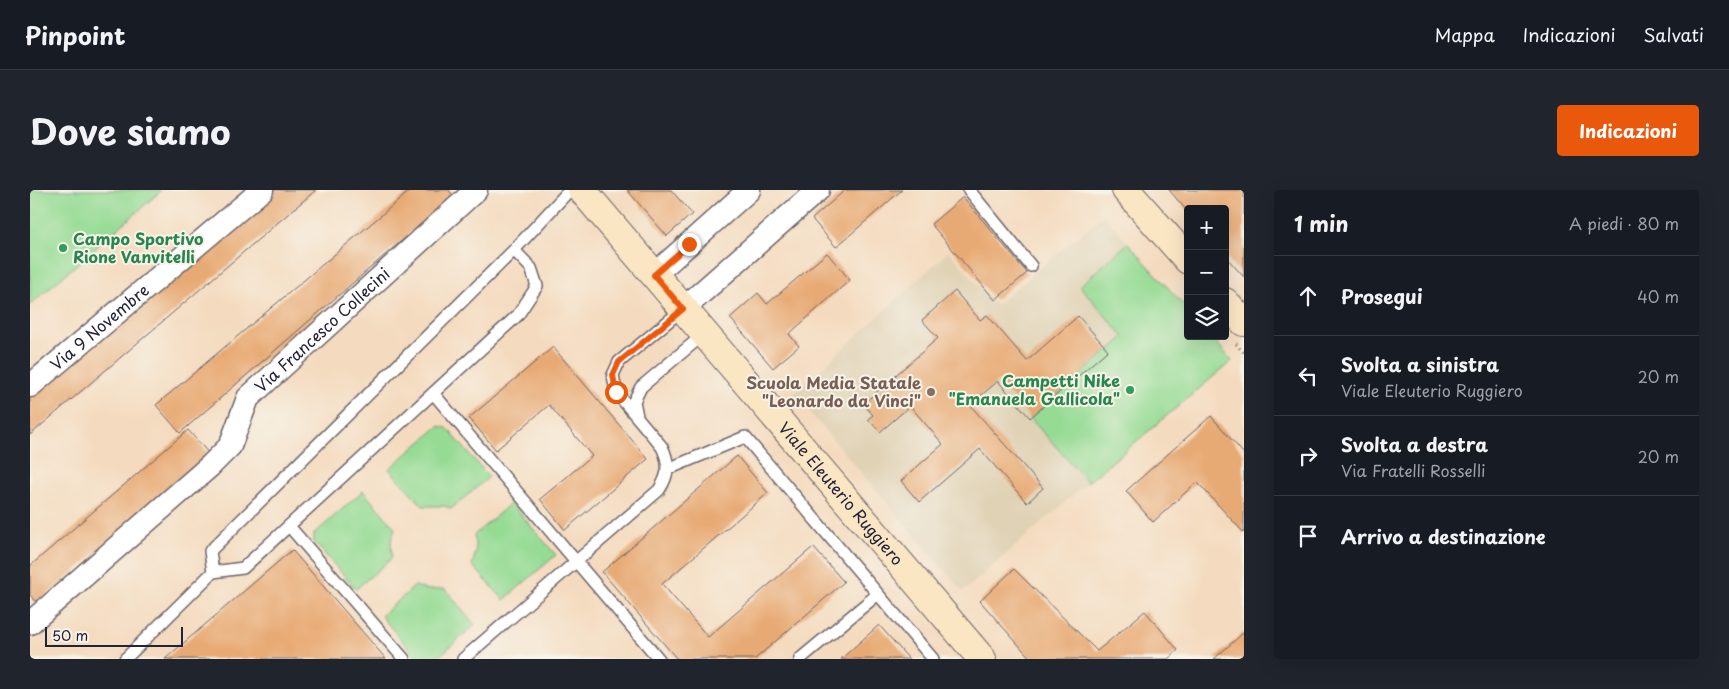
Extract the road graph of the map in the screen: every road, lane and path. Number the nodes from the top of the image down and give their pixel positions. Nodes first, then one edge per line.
1 (262, 190) edge
2 (476, 190) edge
3 (749, 190) edge
4 (818, 190) edge
5 (969, 190) edge
6 (1126, 190) edge
7 (574, 192) edge
8 (514, 250) junction
9 (1184, 255) edge
10 (1031, 266) dead end
11 (654, 275) junction
12 (1229, 306) edge
13 (683, 309) junction
14 (1244, 322) edge
15 (704, 334) junction
16 (30, 386) edge
17 (433, 393) junction
18 (642, 424) junction
19 (668, 469) junction
20 (289, 526) junction
21 (576, 562) junction
22 (213, 572) junction
23 (878, 594) junction
24 (30, 623) edge
25 (125, 659) edge
26 (404, 659) edge
27 (463, 659) edge
28 (659, 659) edge
29 (800, 659) edge
30 (933, 659) edge
31 (982, 659) edge

1 - 16 street, Via 9 Novembre
2 - 24 street, Via Francesco Collecini
3 - 11 street
4 - 13 street
5 - 10 lane
6 - 9 street
7 - 8 lane
7 - 11 street, Viale Eleuterio Ruggiero
8 - 17 lane
8 - 22 lane
11 - 13 street, Viale Eleuterio Ruggiero
12 - 14 street
13 - 15 street, Viale Eleuterio Ruggiero
13 - 18 lane
15 - 18 lane
15 - 31 street, Viale Eleuterio Ruggiero
17 - 20 lane
17 - 21 lane
18 - 19 lane
19 - 21 lane
19 - 23 lane
20 - 22 lane
20 - 26 lane
21 - 27 lane
21 - 28 lane
22 - 25 lane
23 - 29 lane
23 - 30 lane

